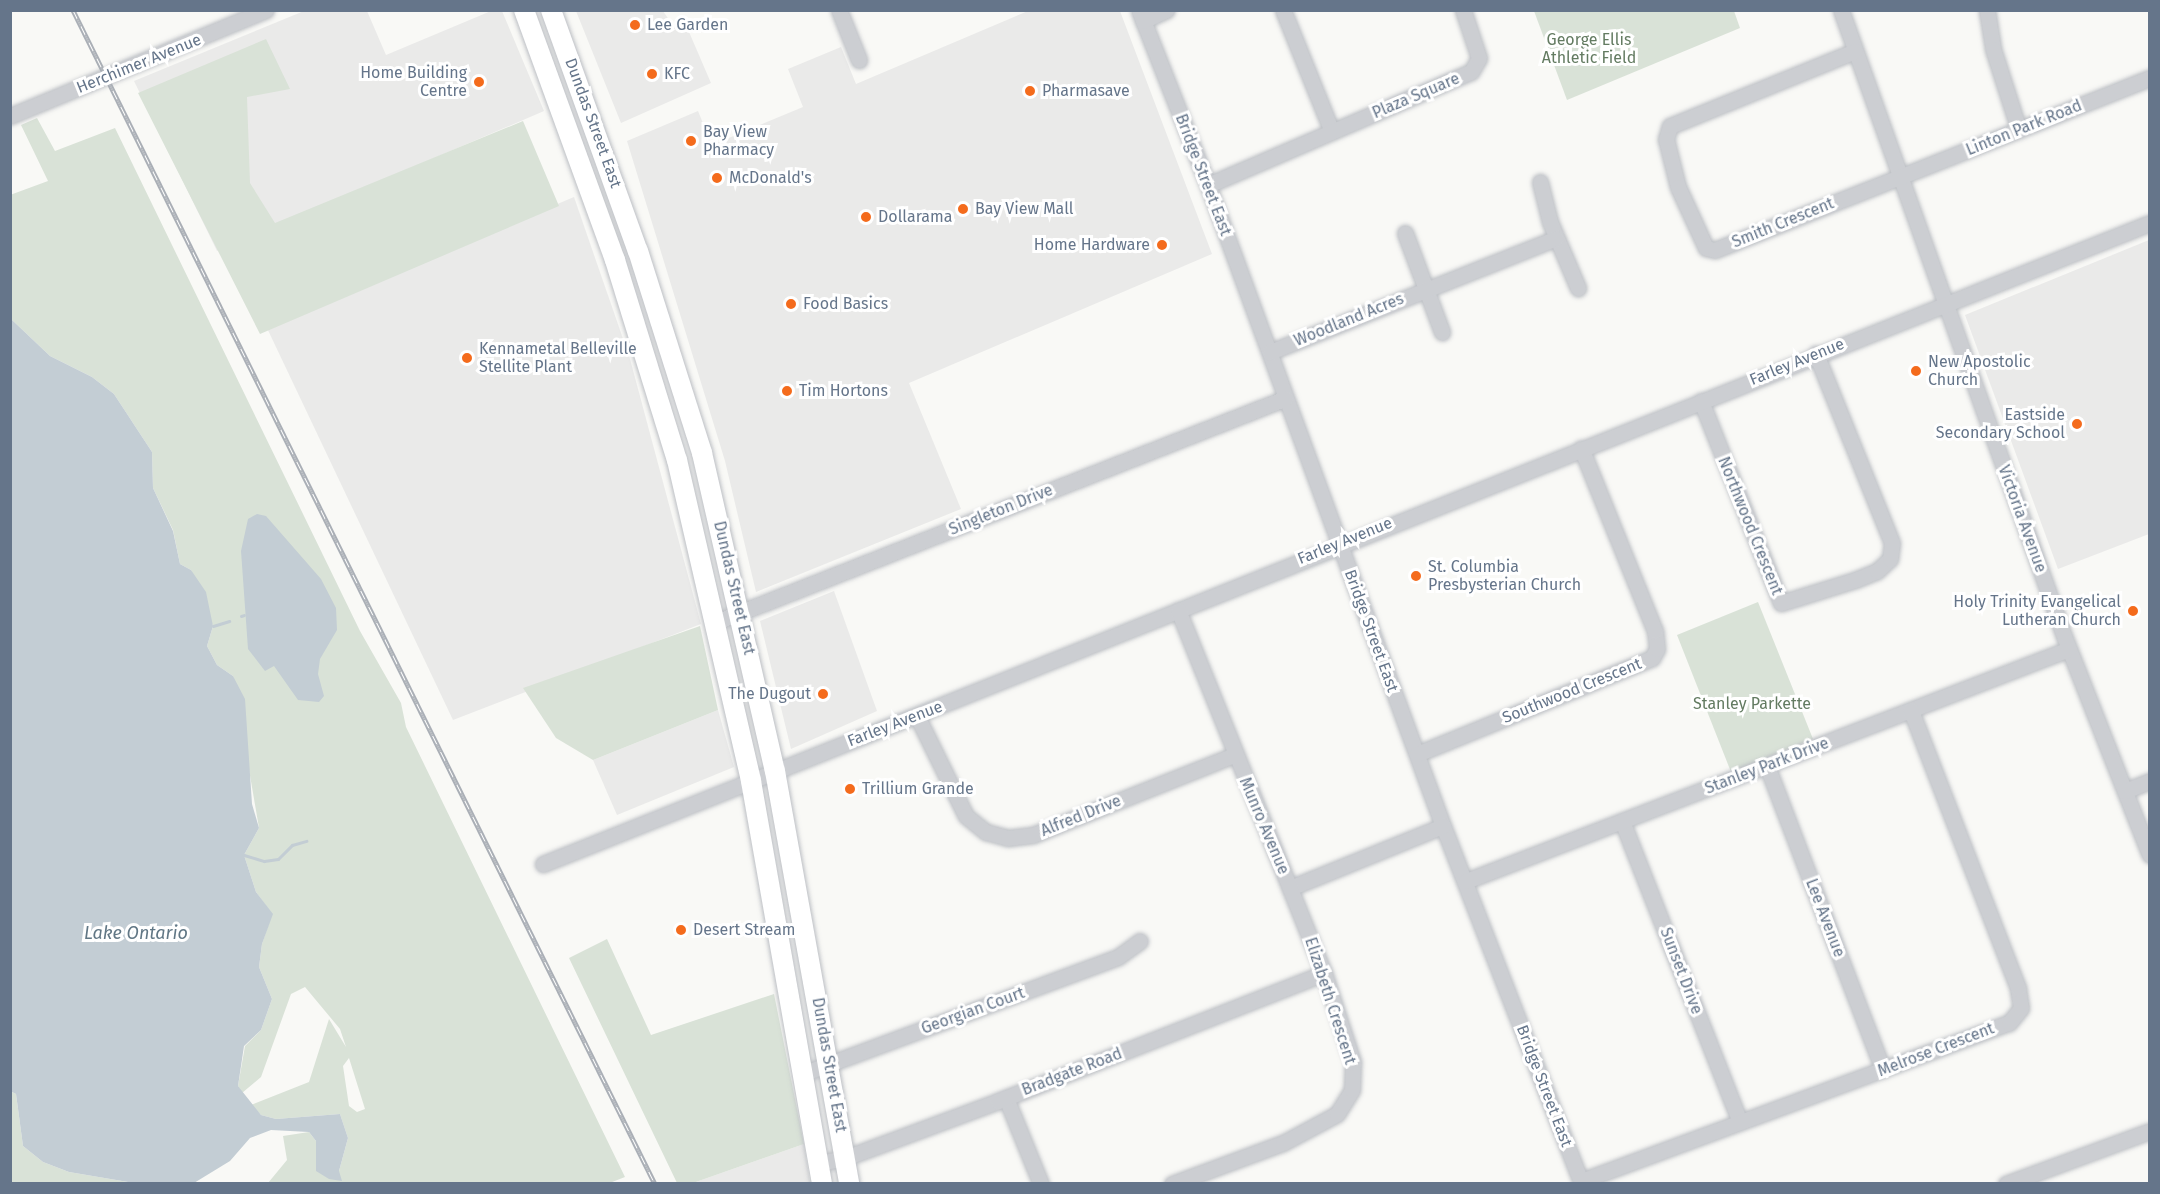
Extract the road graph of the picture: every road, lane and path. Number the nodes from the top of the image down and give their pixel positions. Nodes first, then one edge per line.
1 (266, 10) edge
2 (524, 10) edge
3 (839, 10) edge
4 (1167, 10) edge
5 (1283, 10) edge
6 (1463, 10) edge
7 (1841, 10) edge
8 (1987, 10) edge
9 (550, 14) edge
10 (1141, 16) edge
11 (1855, 51) junction
12 (859, 60) dead end
13 (2150, 78) edge
14 (10, 116) edge
15 (2019, 130) junction
16 (1332, 132) junction
17 (1899, 177) junction
18 (1540, 182) dead end
19 (1208, 185) junction
20 (2150, 223) edge
21 (1405, 233) dead end
22 (1556, 238) junction
23 (1428, 288) junction
24 (1578, 288) dead end
25 (1945, 303) junction
26 (1442, 332) dead end
27 (1270, 352) junction
28 (1816, 354) junction
29 (1286, 398) junction
30 (1701, 401) junction
31 (1581, 448) junction
32 (1339, 543) junction
33 (1178, 610) junction
34 (741, 613) junction
35 (716, 622) junction
36 (2069, 650) junction
37 (1911, 710) junction
38 (917, 716) junction
39 (1234, 754) junction
40 (1417, 754) junction
41 (1767, 766) junction
42 (775, 771) junction
43 (751, 781) junction
44 (2150, 781) edge
45 (2125, 791) junction
46 (1622, 821) junction
47 (1443, 826) junction
48 (789, 845) junction
49 (764, 851) junction
50 (2150, 855) edge
51 (543, 864) dead end
52 (1466, 881) junction
53 (1290, 888) junction
54 (1140, 941) dead end
55 (1324, 974) junction
56 (829, 1065) junction
57 (1884, 1070) junction
58 (802, 1074) junction
59 (1006, 1098) junction
60 (1740, 1122) junction
61 (2150, 1131) edge
62 (845, 1158) junction
63 (818, 1163) junction
64 (1581, 1182) edge
65 (822, 1184) edge
66 (849, 1184) edge
67 (1041, 1184) edge
68 (1172, 1184) edge
69 (2006, 1184) edge

1 - 14 street, Herchimer Avenue
2 - 35 main road, Dundas Street East
3 - 12 street
4 - 10 street
5 - 16 street
6 - 16 street, Plaza Square
7 - 11 street, Victoria Avenue
8 - 15 street
9 - 34 main road, Dundas Street East
10 - 19 street, Bridge Street East
11 - 17 street, Victoria Avenue
11 - 17 street, Smith Crescent
13 - 15 street, Linton Park Road
15 - 17 street, Linton Park Road
16 - 19 street, Plaza Square
17 - 25 street, Victoria Avenue
18 - 22 street
19 - 27 street, Bridge Street East
20 - 25 street, Farley Avenue
21 - 23 street
22 - 23 street, Woodland Acres
22 - 24 street
23 - 26 street
23 - 27 street, Woodland Acres
25 - 28 street, Farley Avenue
25 - 36 street, Victoria Avenue
27 - 29 street, Bridge Street East
28 - 30 street, Farley Avenue
28 - 30 street, Northwood Crescent
29 - 32 street, Bridge Street East
29 - 34 street, Singleton Drive
30 - 31 street, Farley Avenue
31 - 32 street, Farley Avenue
31 - 40 street, Southwood Crescent
32 - 33 street, Farley Avenue
32 - 40 street, Bridge Street East
33 - 38 street, Farley Avenue
33 - 39 street, Munro Avenue
34 - 35 street, Singleton Drive
34 - 42 main road, Dundas Street East
35 - 43 main road, Dundas Street East
36 - 37 street, Stanley Park Drive
36 - 45 street, Victoria Avenue
37 - 41 street, Stanley Park Drive
37 - 57 street, Melrose Crescent
38 - 39 street, Alfred Drive
38 - 42 street, Farley Avenue
39 - 53 street, Munro Avenue
40 - 47 street, Bridge Street East
41 - 46 street, Stanley Park Drive
41 - 57 street, Lee Avenue
42 - 43 street, Farley Avenue
42 - 48 main road, Dundas Street East
43 - 49 main road, Dundas Street East
43 - 51 street, Farley Avenue
44 - 45 street
45 - 50 street, Victoria Avenue
46 - 52 street, Stanley Park Drive
46 - 60 street, Sunset Drive
47 - 52 street, Bridge Street East
47 - 53 street, Munro Avenue
48 - 49 main road
48 - 56 main road, Dundas Street East
49 - 58 main road, Dundas Street East
52 - 64 street, Bridge Street East
53 - 55 street, Elizabeth Crescent
54 - 56 street, Georgian Court
55 - 59 street, Bradgate Road
55 - 68 street, Elizabeth Crescent
56 - 58 street, Georgian Court
56 - 62 main road, Dundas Street East
57 - 60 street, Melrose Crescent
58 - 63 main road, Dundas Street East
59 - 62 street, Bradgate Road
59 - 67 street
60 - 64 street, Melrose Crescent
61 - 69 street
62 - 63 street, Bradgate Road
62 - 66 main road, Dundas Street East
63 - 65 main road, Dundas Street East

